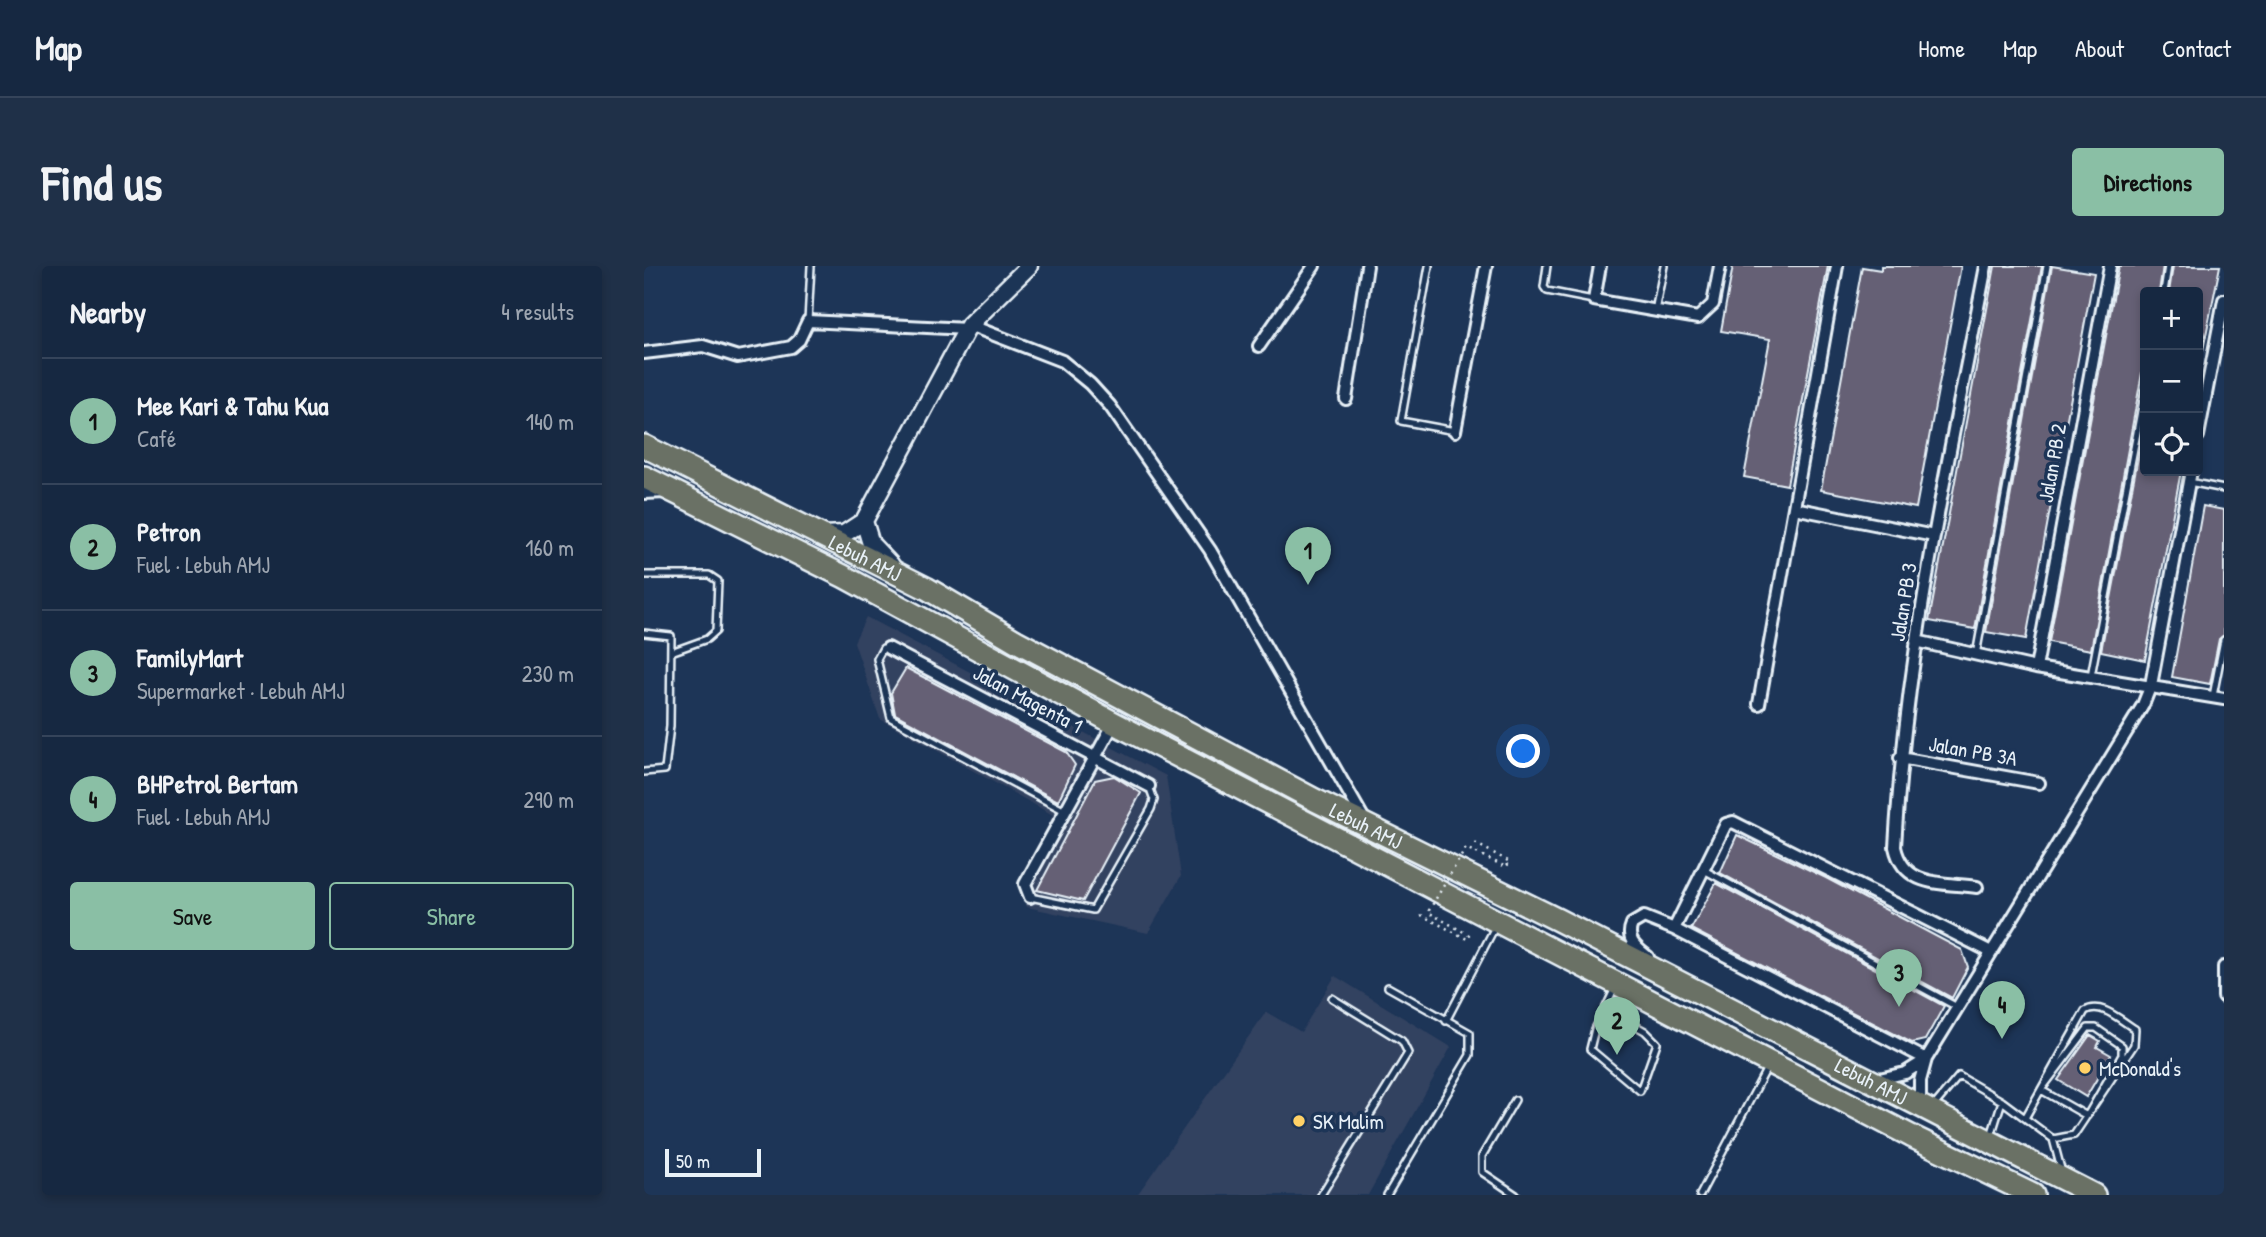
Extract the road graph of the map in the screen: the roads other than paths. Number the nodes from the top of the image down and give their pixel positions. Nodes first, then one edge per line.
1 (811, 266) edge
2 (1029, 266) edge
3 (1314, 266) edge
4 (1367, 266) edge
5 (1429, 266) edge
6 (1486, 266) edge
7 (1547, 266) edge
8 (1600, 266) edge
9 (1664, 266) edge
10 (1720, 266) edge
11 (1837, 266) edge
12 (1986, 266) edge
13 (2047, 266) edge
14 (2110, 266) edge
15 (2168, 266) edge
16 (2165, 287) edge
17 (1594, 300) junction
18 (2224, 300) edge
19 (1655, 311) junction
20 (808, 321) junction
21 (968, 327) junction
22 (1259, 346) dead end
23 (644, 353) edge
24 (1346, 400) dead end
25 (2141, 413) edge
26 (2202, 413) edge
27 (1455, 431) joint
28 (644, 446) edge
29 (2190, 476) edge
30 (644, 477) edge
31 (2224, 489) edge
32 (644, 492) edge
33 (672, 492) junction
34 (1794, 508) junction
35 (864, 521) junction
36 (821, 535) junction
37 (1934, 536) junction
38 (644, 575) edge
39 (905, 577) junction
40 (644, 633) edge
41 (2224, 640) edge
42 (1916, 641) junction
43 (888, 648) joint
44 (671, 652) junction
45 (1976, 654) junction
46 (2036, 668) junction
47 (2091, 676) junction
48 (2151, 685) junction
49 (2219, 698) edge
50 (1759, 704) dead end
51 (1114, 723) junction
52 (1096, 756) junction
53 (1900, 758) junction
54 (644, 772) edge
55 (2039, 783) dead end
56 (1149, 786) joint
57 (1065, 811) junction
58 (1368, 826) junction
59 (1704, 870) junction
60 (1977, 887) dead end
61 (1030, 897) joint
62 (1498, 921) junction
63 (1674, 929) junction
64 (1991, 952) junction
65 (2224, 967) edge
66 (1653, 970) junction
67 (1619, 982) junction
68 (1388, 987) dead end
69 (2224, 997) edge
70 (1332, 998) dead end
71 (1606, 1007) junction
72 (1957, 1007) junction
73 (1446, 1021) junction
74 (1926, 1059) junction
75 (1770, 1062) junction
76 (1868, 1080) junction
77 (2041, 1090) junction
78 (1515, 1100) dead end
79 (2002, 1101) junction
80 (1924, 1110) junction
81 (2087, 1116) junction
82 (2025, 1118) junction
83 (2053, 1139) junction
84 (1989, 1142) junction
85 (2066, 1181) junction
86 (1321, 1195) edge
87 (1387, 1195) edge
88 (1516, 1195) edge
89 (1700, 1195) edge
90 (2033, 1195) edge
91 (2094, 1195) edge

1 - 20 lane
2 - 21 street
3 - 22 street
4 - 24 street
5 - 27 lane
6 - 27 street
7 - 17 lane
8 - 17 street
9 - 19 lane
10 - 19 street
11 - 34 street
12 - 37 street, Jalan PB 3
13 - 45 lane
14 - 46 street, Jalan PB 2
15 - 16 lane
17 - 19 street
18 - 26 street
20 - 21 street
20 - 23 street
21 - 35 street
21 - 58 street
25 - 47 lane
28 - 36 highway, Lebuh AMJ
29 - 31 lane
29 - 48 street
30 - 33 highway, Lebuh AMJ
32 - 33 street
33 - 51 highway, Lebuh AMJ
34 - 37 street
34 - 50 street
35 - 36 street
35 - 39 street
36 - 39 highway, Lebuh AMJ
37 - 42 street, Jalan PB 3
38 - 44 lane
39 - 58 highway, Lebuh AMJ
40 - 44 lane
41 - 49 lane
42 - 45 street
42 - 53 street, Jalan PB 3
43 - 52 street, Jalan Magenta 1
43 - 57 lane
44 - 54 lane
45 - 46 street
46 - 47 street
47 - 48 street
48 - 49 street
48 - 64 street
51 - 52 street
51 - 62 highway, Lebuh AMJ
52 - 56 street, Jalan Magenta 1
52 - 57 street
53 - 55 street, Jalan PB 3A
53 - 60 street, Jalan PB 3
56 - 61 lane
57 - 61 street
58 - 66 highway, Lebuh AMJ
59 - 63 street
59 - 64 street
59 - 72 lane
62 - 67 highway, Lebuh AMJ
62 - 73 lane
63 - 66 street
63 - 74 street
64 - 72 street
65 - 69 street
66 - 76 highway, Lebuh AMJ
67 - 71 lane
67 - 75 highway, Lebuh AMJ
68 - 73 lane
70 - 86 lane
71 - 71 lane
72 - 74 street
73 - 87 lane
74 - 76 street
74 - 80 street
75 - 89 lane
75 - 90 highway, Lebuh AMJ
76 - 80 highway, Lebuh AMJ
77 - 81 lane
77 - 81 lane
77 - 81 lane
77 - 82 lane
78 - 88 lane
79 - 80 lane
79 - 82 lane
79 - 84 lane
80 - 84 highway, Lebuh AMJ
81 - 83 lane
82 - 83 lane
83 - 85 lane
84 - 85 highway, Lebuh AMJ
85 - 91 highway, Lebuh AMJ

